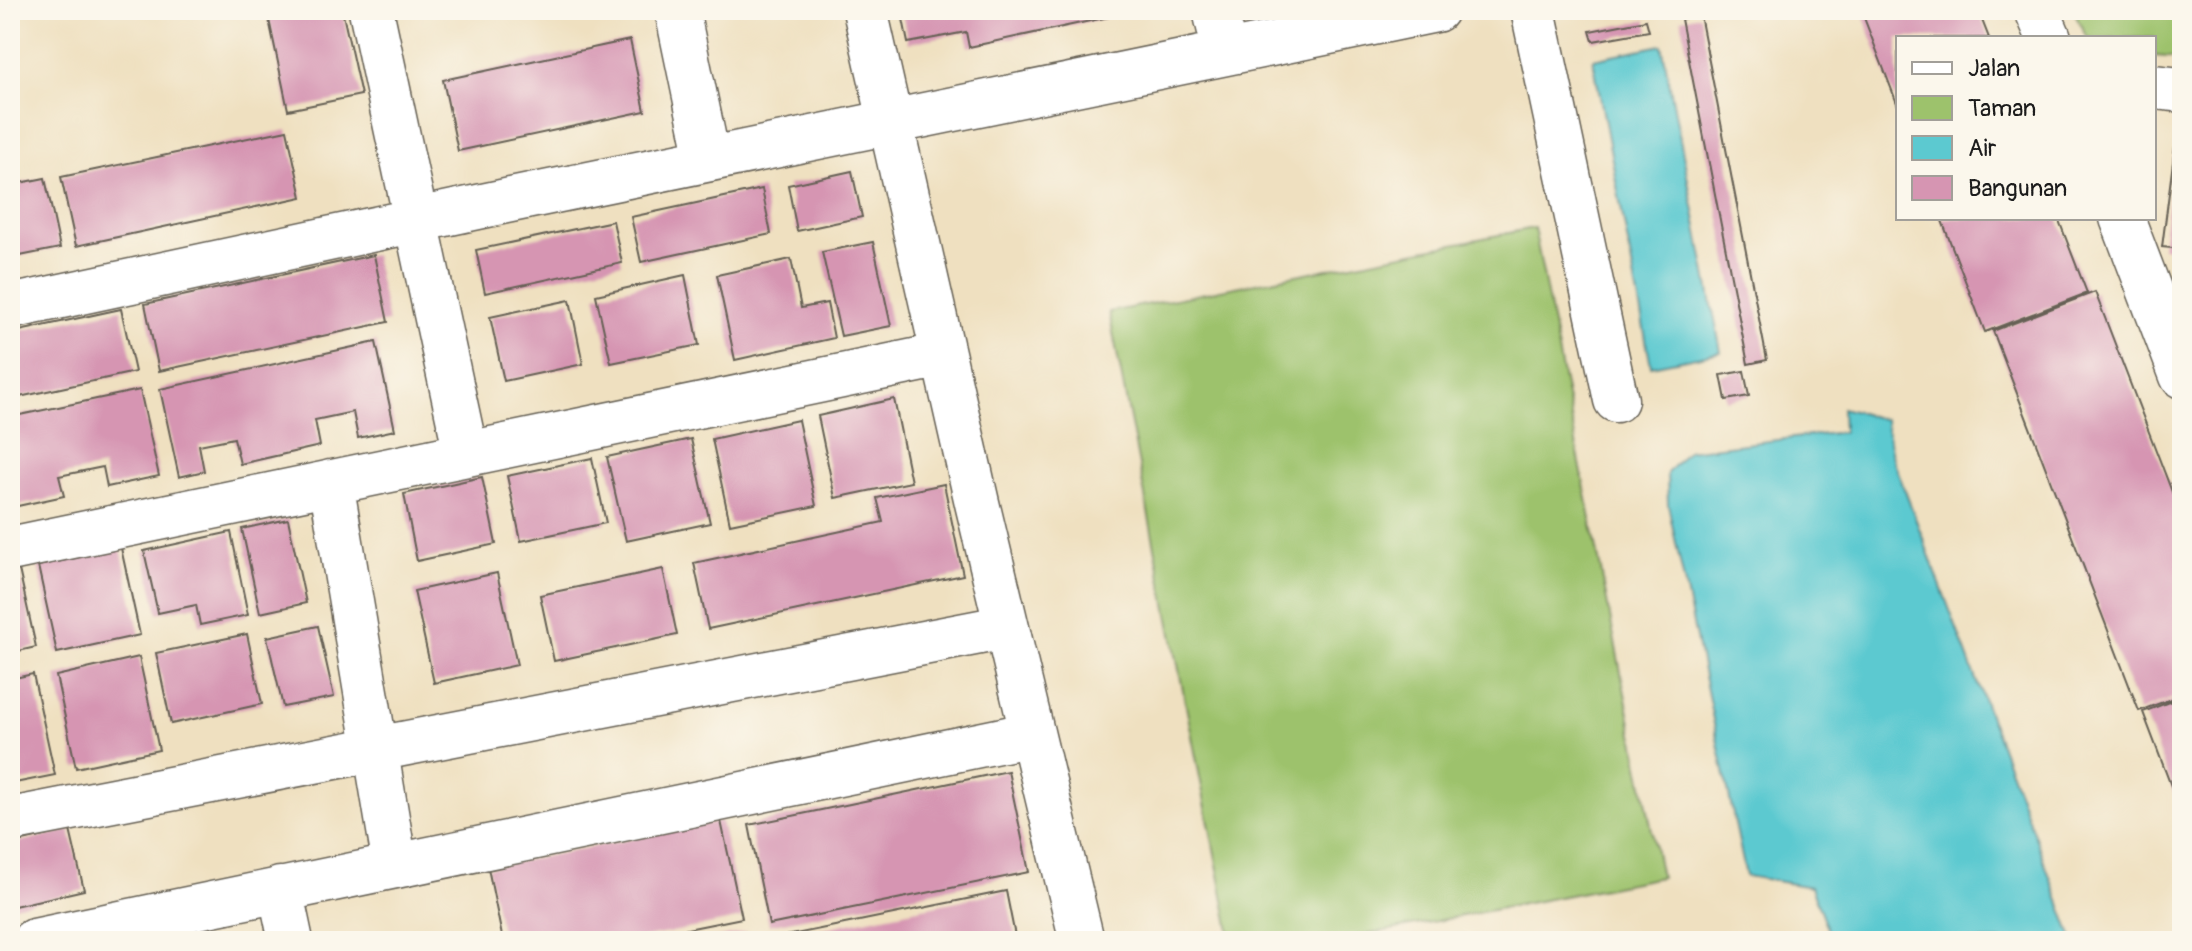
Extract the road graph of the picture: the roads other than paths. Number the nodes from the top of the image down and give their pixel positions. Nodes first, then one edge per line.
1 (371, 10) edge
2 (677, 10) edge
3 (865, 10) edge
4 (1215, 10) edge
5 (1436, 10) edge
6 (1533, 10) edge
7 (2037, 10) edge
8 (2048, 36) edge
9 (1225, 53) junction
10 (2156, 87) edge
11 (2182, 90) edge
12 (890, 122) junction
13 (708, 159) junction
14 (416, 220) junction
15 (2123, 220) edge
16 (10, 307) edge
17 (943, 355) junction
18 (2182, 376) edge
19 (1616, 400) dead end
20 (466, 454) junction
21 (331, 482) junction
22 (10, 549) edge
23 (1006, 627) junction
24 (1032, 734) junction
25 (376, 749) junction
26 (10, 820) edge
27 (395, 866) junction
28 (280, 889) junction
29 (34, 941) edge
30 (291, 941) edge
31 (1082, 941) edge

1 - 14 street
2 - 13 street
3 - 12 street
4 - 9 street
5 - 9 street
6 - 19 street
7 - 8 street
9 - 12 street
10 - 11 street
12 - 13 street
12 - 17 street
13 - 14 street
14 - 16 street
14 - 20 street
15 - 18 street
17 - 20 street
17 - 23 street
20 - 21 street
21 - 22 street
21 - 25 street
23 - 24 street
23 - 25 street
24 - 27 street
24 - 31 street
25 - 26 street
25 - 27 street
27 - 28 street
28 - 29 street
28 - 30 street

